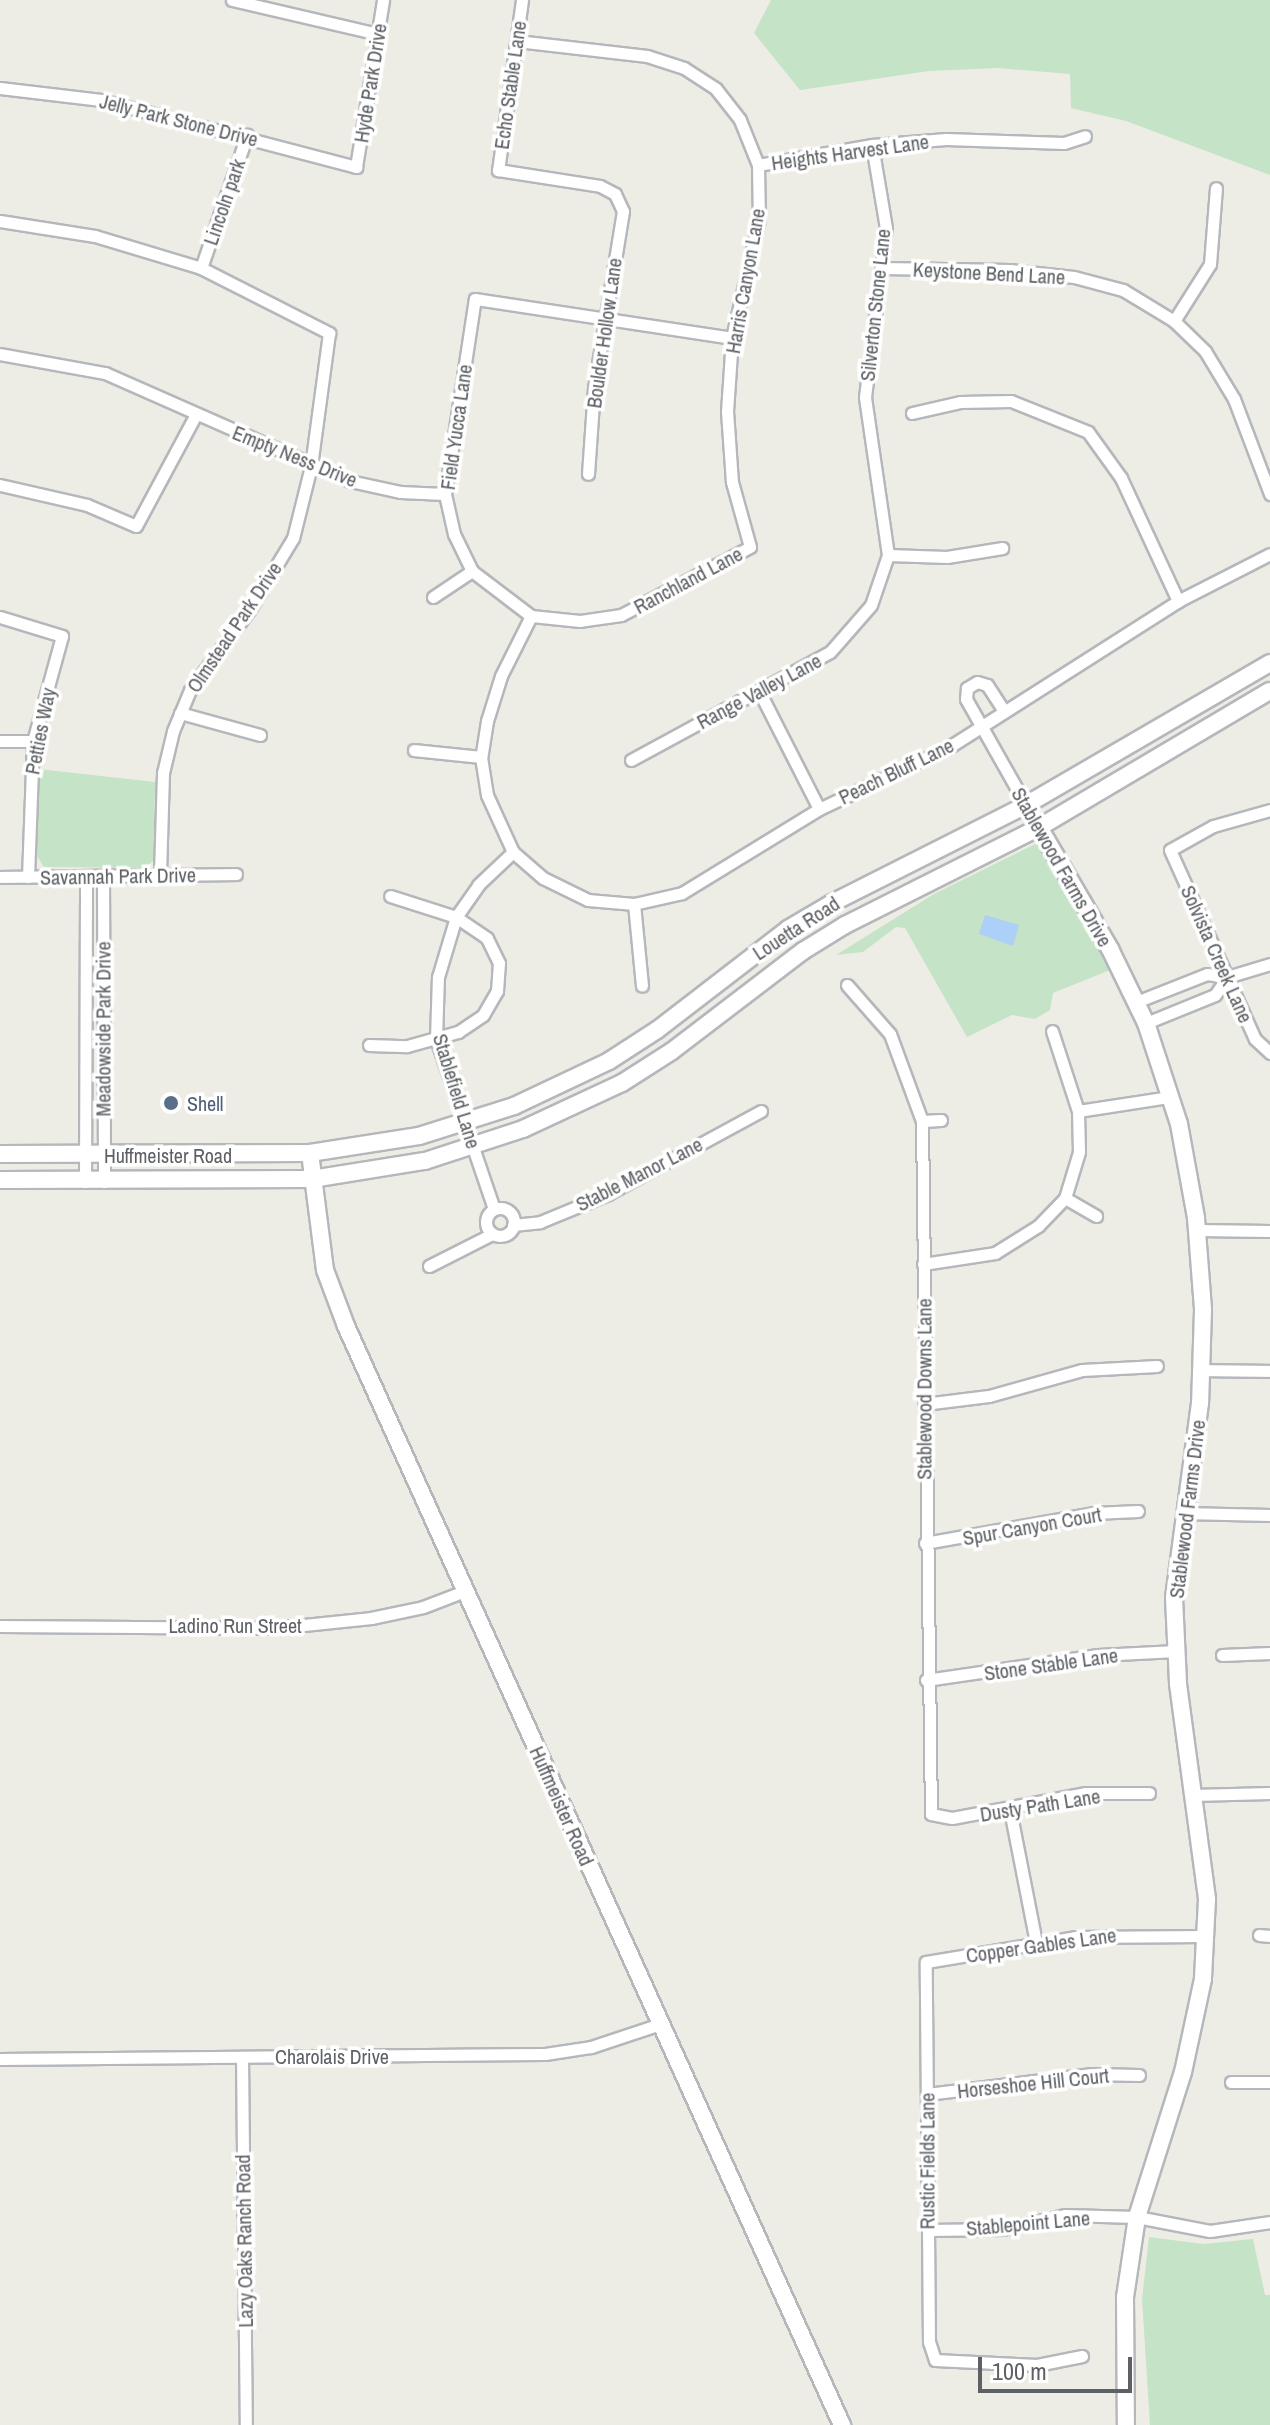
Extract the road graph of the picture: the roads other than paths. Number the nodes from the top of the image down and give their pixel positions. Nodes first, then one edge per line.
1 (232, 0) edge
2 (383, 0) edge
3 (522, 0) edge
4 (378, 34) junction
5 (517, 41) junction
6 (0, 88) edge
7 (247, 135) junction
8 (1085, 136) dead end
9 (872, 145) junction
10 (758, 165) junction
11 (356, 167) joint
12 (1216, 188) dead end
13 (615, 194) joint
14 (0, 221) edge
15 (201, 268) junction
16 (881, 268) junction
17 (605, 318) junction
18 (1174, 321) junction
19 (732, 338) junction
20 (0, 354) edge
21 (912, 413) dead end
22 (196, 414) junction
23 (311, 466) junction
24 (588, 474) dead end
25 (0, 485) edge
26 (445, 494) junction
27 (1270, 494) edge
28 (750, 547) joint
29 (1002, 548) dead end
30 (1270, 554) edge
31 (888, 555) junction
32 (472, 571) junction
33 (433, 597) dead end
34 (1178, 601) junction
35 (871, 605) joint
36 (531, 616) junction
37 (0, 617) edge
38 (1270, 663) edge
39 (759, 691) junction
40 (1270, 691) edge
41 (1004, 711) junction
42 (180, 713) junction
43 (980, 728) junction
44 (260, 735) dead end
45 (0, 741) edge
46 (33, 741) junction
47 (414, 750) dead end
48 (481, 757) junction
49 (631, 760) dead end
50 (1026, 805) junction
51 (819, 809) junction
52 (1270, 810) edge
53 (1038, 828) junction
54 (513, 852) junction
55 (236, 874) dead end
56 (86, 876) junction
57 (103, 876) junction
58 (160, 876) junction
59 (0, 877) edge
60 (28, 877) junction
61 (390, 896) dead end
62 (832, 903) junction
63 (634, 904) junction
64 (456, 917) junction
65 (845, 925) junction
66 (1270, 964) edge
67 (1227, 977) junction
68 (847, 985) dead end
69 (642, 986) dead end
70 (1136, 1002) junction
71 (102, 1019) junction
72 (86, 1020) junction
73 (1146, 1023) junction
74 (657, 1030) junction
75 (1052, 1031) dead end
76 (436, 1039) junction
77 (369, 1045) dead end
78 (672, 1051) junction
79 (1270, 1053) edge
80 (1170, 1097) junction
81 (761, 1111) dead end
82 (1078, 1111) junction
83 (941, 1120) dead end
84 (922, 1121) junction
85 (465, 1123) junction
86 (473, 1147) junction
87 (310, 1153) junction
88 (0, 1154) edge
89 (85, 1155) junction
90 (104, 1155) junction
91 (312, 1179) junction
92 (0, 1180) edge
93 (85, 1182) junction
94 (104, 1182) junction
95 (1065, 1198) junction
96 (494, 1209) junction
97 (1096, 1216) dead end
98 (513, 1225) junction
99 (1197, 1230) junction
100 (1270, 1231) edge
101 (492, 1234) junction
102 (923, 1264) junction
103 (429, 1266) dead end
104 (1157, 1366) dead end
105 (1201, 1370) junction
106 (1270, 1371) edge
107 (924, 1404) junction
108 (1138, 1511) dead end
109 (1183, 1513) junction
110 (1270, 1515) edge
111 (925, 1543) junction
112 (465, 1591) junction
113 (0, 1626) edge
114 (1176, 1651) junction
115 (1270, 1653) edge
116 (1222, 1655) dead end
117 (926, 1680) junction
118 (1149, 1793) dead end
119 (1270, 1793) edge
120 (1193, 1795) junction
121 (1010, 1810) junction
122 (931, 1814) joint
123 (1205, 1936) junction
124 (1036, 1943) junction
125 (926, 1962) joint
126 (660, 2024) junction
127 (242, 2057) junction
128 (0, 2059) edge
129 (1139, 2075) dead end
130 (1231, 2082) dead end
131 (1270, 2082) edge
132 (927, 2094) junction
133 (1137, 2217) junction
134 (1270, 2222) edge
135 (928, 2230) junction
136 (1082, 2356) dead end
137 (246, 2425) edge
138 (842, 2425) edge
139 (1126, 2425) edge

1 - 4 street
2 - 4 street, Hyde Park Drive
3 - 5 street, Echo Stable Lane
4 - 11 street, Hyde Park Drive
5 - 10 street, Harris Canyon Lane
5 - 13 street, Echo Stable Lane
6 - 7 street, Jelly Park Stone Drive
7 - 11 street, Jelly Park Stone Drive
7 - 15 street, Lincoln park
8 - 9 street, Heights Harvest Lane
9 - 10 street, Heights Harvest Lane
9 - 16 street, Silverton Stone Lane
10 - 19 street, Harris Canyon Lane
12 - 18 street
13 - 17 street, Boulder Hollow Lane
14 - 15 street
15 - 23 street, Olmstead Park Drive
16 - 18 street, Keystone Bend Lane
16 - 31 street, Silverton Stone Lane
17 - 19 street
17 - 24 street, Boulder Hollow Lane
17 - 26 street, Field Yucca Lane
18 - 27 street, Keystone Bend Lane
19 - 28 street, Harris Canyon Lane
20 - 22 street, Empty Ness Drive
21 - 34 street
22 - 23 street, Empty Ness Drive
22 - 25 street
23 - 26 street, Empty Ness Drive
23 - 42 street, Olmstead Park Drive
26 - 32 street, Field Yucca Lane
28 - 36 street, Ranchland Lane
29 - 31 street
30 - 34 street, Peach Bluff Lane
31 - 35 street, Silverton Stone Lane
32 - 33 street
32 - 36 street, Field Yucca Lane
34 - 41 street, Peach Bluff Lane
35 - 39 street, Range Valley Lane
36 - 48 street
37 - 46 street, Petties Way
38 - 50 street, Louetta Road
39 - 49 street, Range Valley Lane
39 - 51 street
40 - 53 street, Louetta Road
41 - 43 street, Peach Bluff Lane
41 - 43 street, Stablewood Farms Drive
42 - 44 street
42 - 58 street, Olmstead Park Drive
43 - 50 street, Stablewood Farms Drive
43 - 51 street, Peach Bluff Lane
45 - 46 street
46 - 60 street, Petties Way
47 - 48 street
48 - 54 street
50 - 53 street, Stablewood Farms Drive
50 - 62 street, Louetta Road
51 - 63 street, Peach Bluff Lane
52 - 67 street, Solvista Creek Lane
53 - 65 street, Louetta Road
53 - 70 street, Stablewood Farms Drive
54 - 63 street, Peach Bluff Lane
54 - 64 street, Stablefield Lane
55 - 58 street, Savannah Park Drive
56 - 57 street, Savannah Park Drive
56 - 60 street, Savannah Park Drive
56 - 72 street, Meadowside Park Drive
57 - 58 street, Savannah Park Drive
57 - 71 street, Meadowside Park Drive
59 - 60 street, Savannah Park Drive
61 - 64 street
62 - 65 street
62 - 74 street, Louetta Road
63 - 69 street
64 - 76 street, Stablefield Lane
64 - 76 street
65 - 78 street, Louetta Road
66 - 67 street
67 - 70 street
67 - 73 street
67 - 79 street, Solvista Creek Lane
68 - 84 street, Stablewood Downs Lane
70 - 73 street, Stablewood Farms Drive
71 - 72 street
71 - 90 street, Meadowside Park Drive
72 - 89 street, Meadowside Park Drive
73 - 80 street, Stablewood Farms Drive
74 - 78 street
74 - 85 street, Louetta Road
75 - 82 street
76 - 77 street
76 - 85 street, Stablefield Lane
78 - 86 street, Louetta Road
80 - 82 street
80 - 99 street, Stablewood Farms Drive
81 - 98 street, Stable Manor Lane
82 - 95 street
83 - 84 street
84 - 102 street, Stablewood Downs Lane
85 - 86 street, Stablefield Lane
85 - 87 street, Louetta Road
86 - 91 street, Louetta Road
86 - 96 street, Stablefield Lane
87 - 90 street, Huffmeister Road
87 - 91 street, Huffmeister Road
88 - 89 street, Huffmeister Road
89 - 90 street, Huffmeister Road
89 - 93 street, Meadowside Park Drive
90 - 94 street, Meadowside Park Drive
91 - 94 street, Huffmeister Road
91 - 112 street, Huffmeister Road
92 - 93 street, Huffmeister Road
93 - 94 street, Huffmeister Road
95 - 97 street
95 - 102 street
96 - 98 street
96 - 101 street
98 - 101 street
99 - 100 street
99 - 105 street, Stablewood Farms Drive
101 - 103 street
102 - 107 street, Stablewood Downs Lane
104 - 107 street
105 - 106 street
105 - 109 street, Stablewood Farms Drive
107 - 111 street, Stablewood Downs Lane
108 - 111 street, Spur Canyon Court
109 - 110 street
109 - 114 street, Stablewood Farms Drive
111 - 117 street, Stablewood Downs Lane
112 - 113 street, Ladino Run Street
112 - 126 street, Huffmeister Road
114 - 117 street, Stone Stable Lane
114 - 120 street, Stablewood Farms Drive
115 - 116 street
117 - 122 street, Stablewood Downs Lane
118 - 121 street, Dusty Path Lane
119 - 120 street
120 - 123 street, Stablewood Farms Drive
121 - 122 street, Dusty Path Lane
121 - 124 street
123 - 124 street, Copper Gables Lane
123 - 133 street, Stablewood Farms Drive
124 - 125 street, Copper Gables Lane
125 - 132 street, Rustic Fields Lane
126 - 127 street, Charolais Drive
126 - 138 street, Huffmeister Road
127 - 128 street, Charolais Drive
127 - 137 street, Lazy Oaks Ranch Road
129 - 132 street, Horseshoe Hill Court
130 - 131 street
132 - 135 street, Rustic Fields Lane
133 - 134 street, Stablepoint Lane
133 - 135 street, Stablepoint Lane
133 - 139 street, Stablewood Farms Drive
135 - 136 street, Rustic Fields Lane

